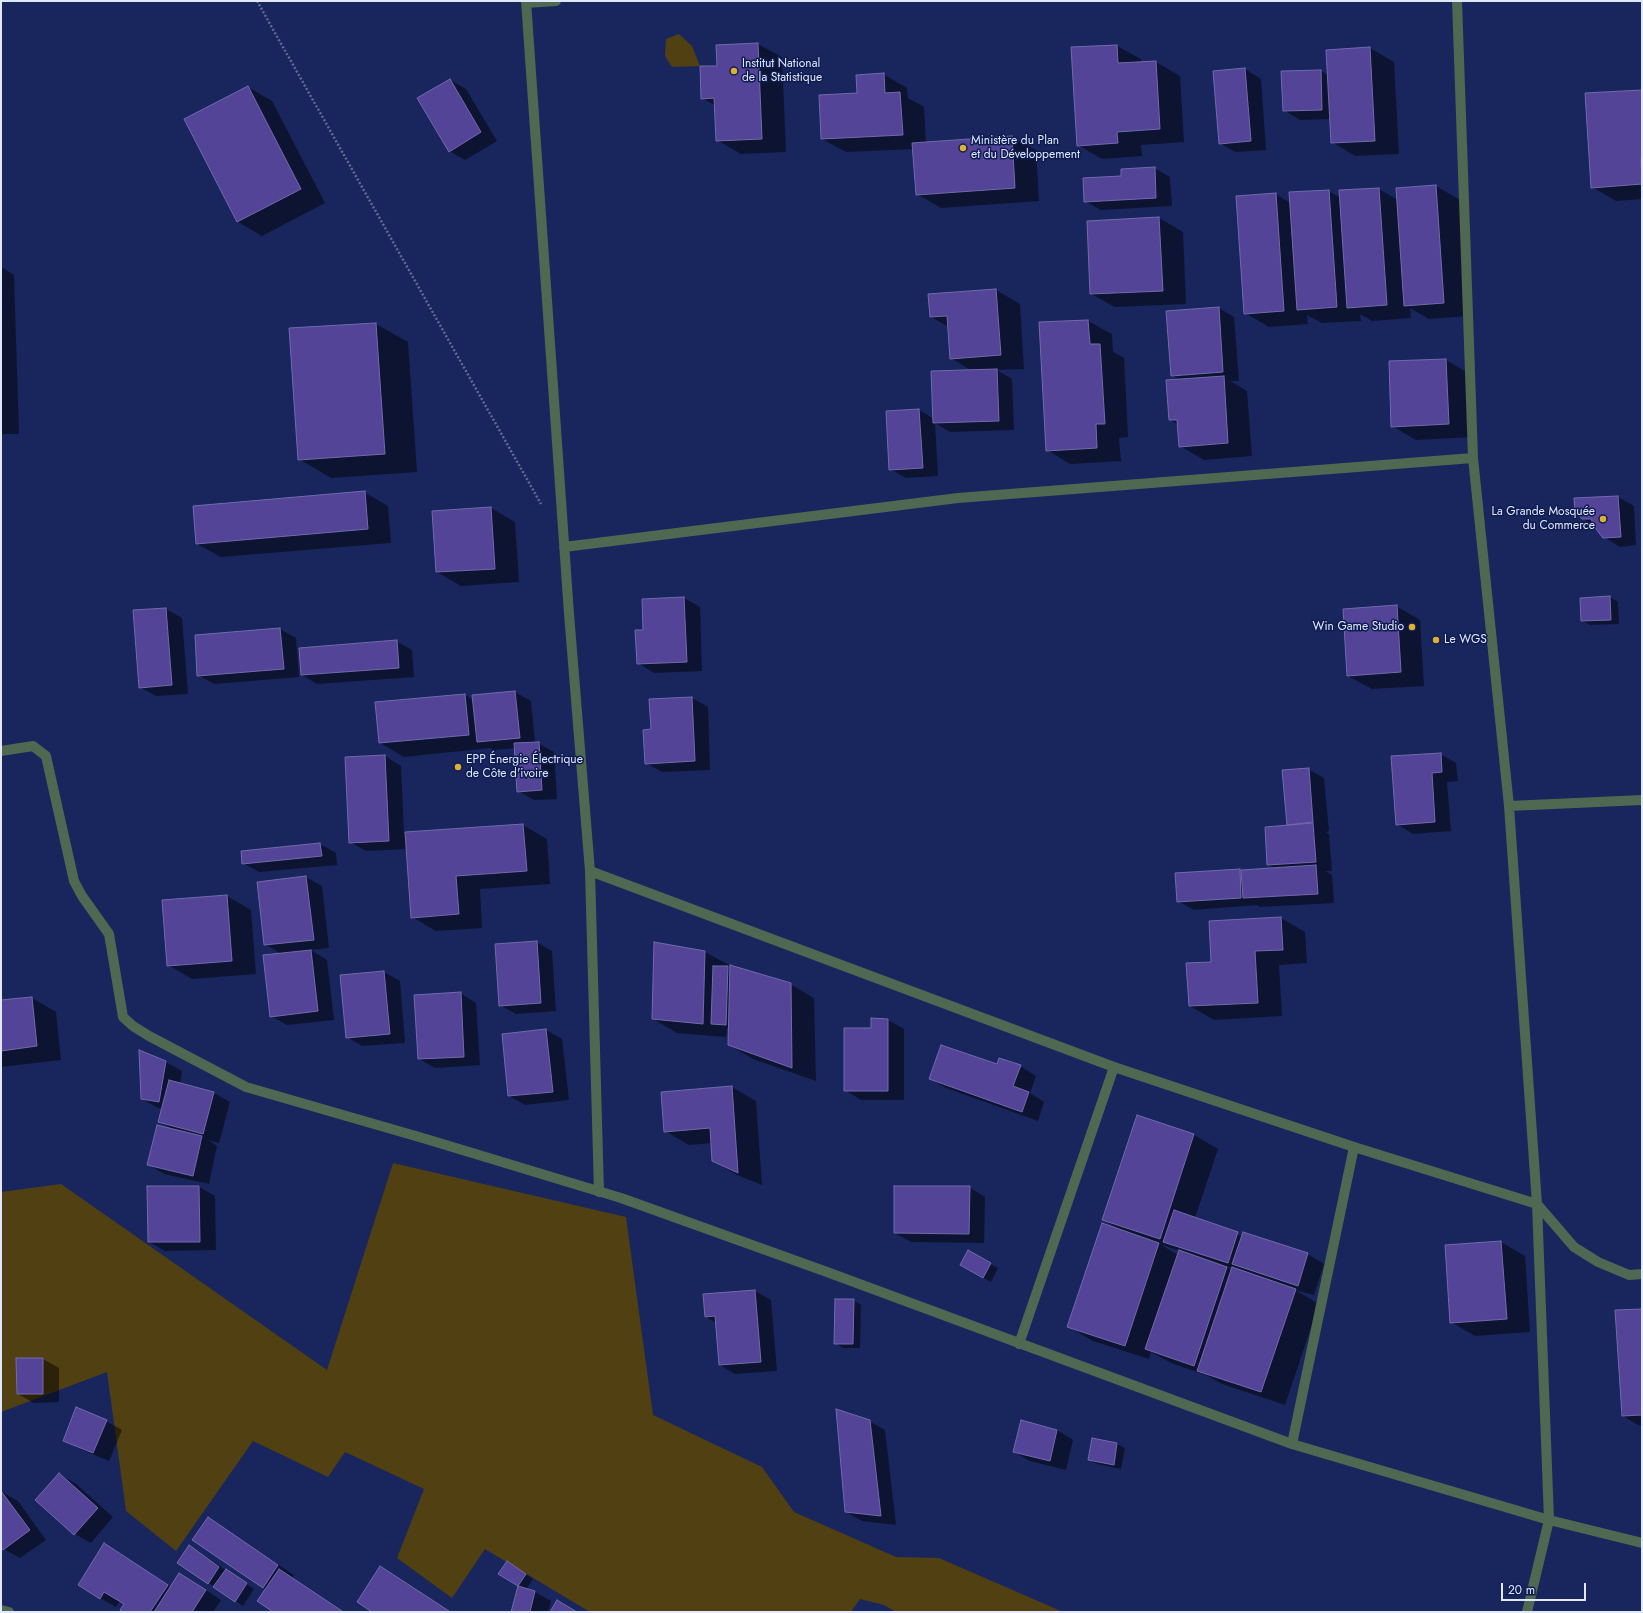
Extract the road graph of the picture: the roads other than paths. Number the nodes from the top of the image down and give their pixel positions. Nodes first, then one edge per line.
1 (556, 1) edge
2 (1458, 1) edge
3 (526, 2) edge
4 (1473, 458) junction
5 (564, 547) junction
6 (1, 751) edge
7 (1642, 800) edge
8 (1509, 806) junction
9 (590, 871) junction
10 (1114, 1067) junction
11 (1354, 1147) junction
12 (599, 1192) junction
13 (1537, 1204) junction
14 (1642, 1274) edge
15 (1019, 1344) junction
16 (1292, 1444) junction
17 (1549, 1520) junction
18 (1642, 1543) edge
19 (1, 1610) edge
20 (9, 1612) edge
21 (1527, 1612) edge

1 - 3 street
2 - 4 street
3 - 5 street
4 - 5 street
4 - 8 street
5 - 9 street
6 - 12 street
7 - 8 street
8 - 13 street
9 - 10 street
9 - 12 street
10 - 11 street
10 - 15 street
11 - 13 street
11 - 16 street
12 - 15 street
13 - 14 street
13 - 17 street
15 - 16 street
16 - 17 street
17 - 18 street
17 - 21 street
19 - 20 street

